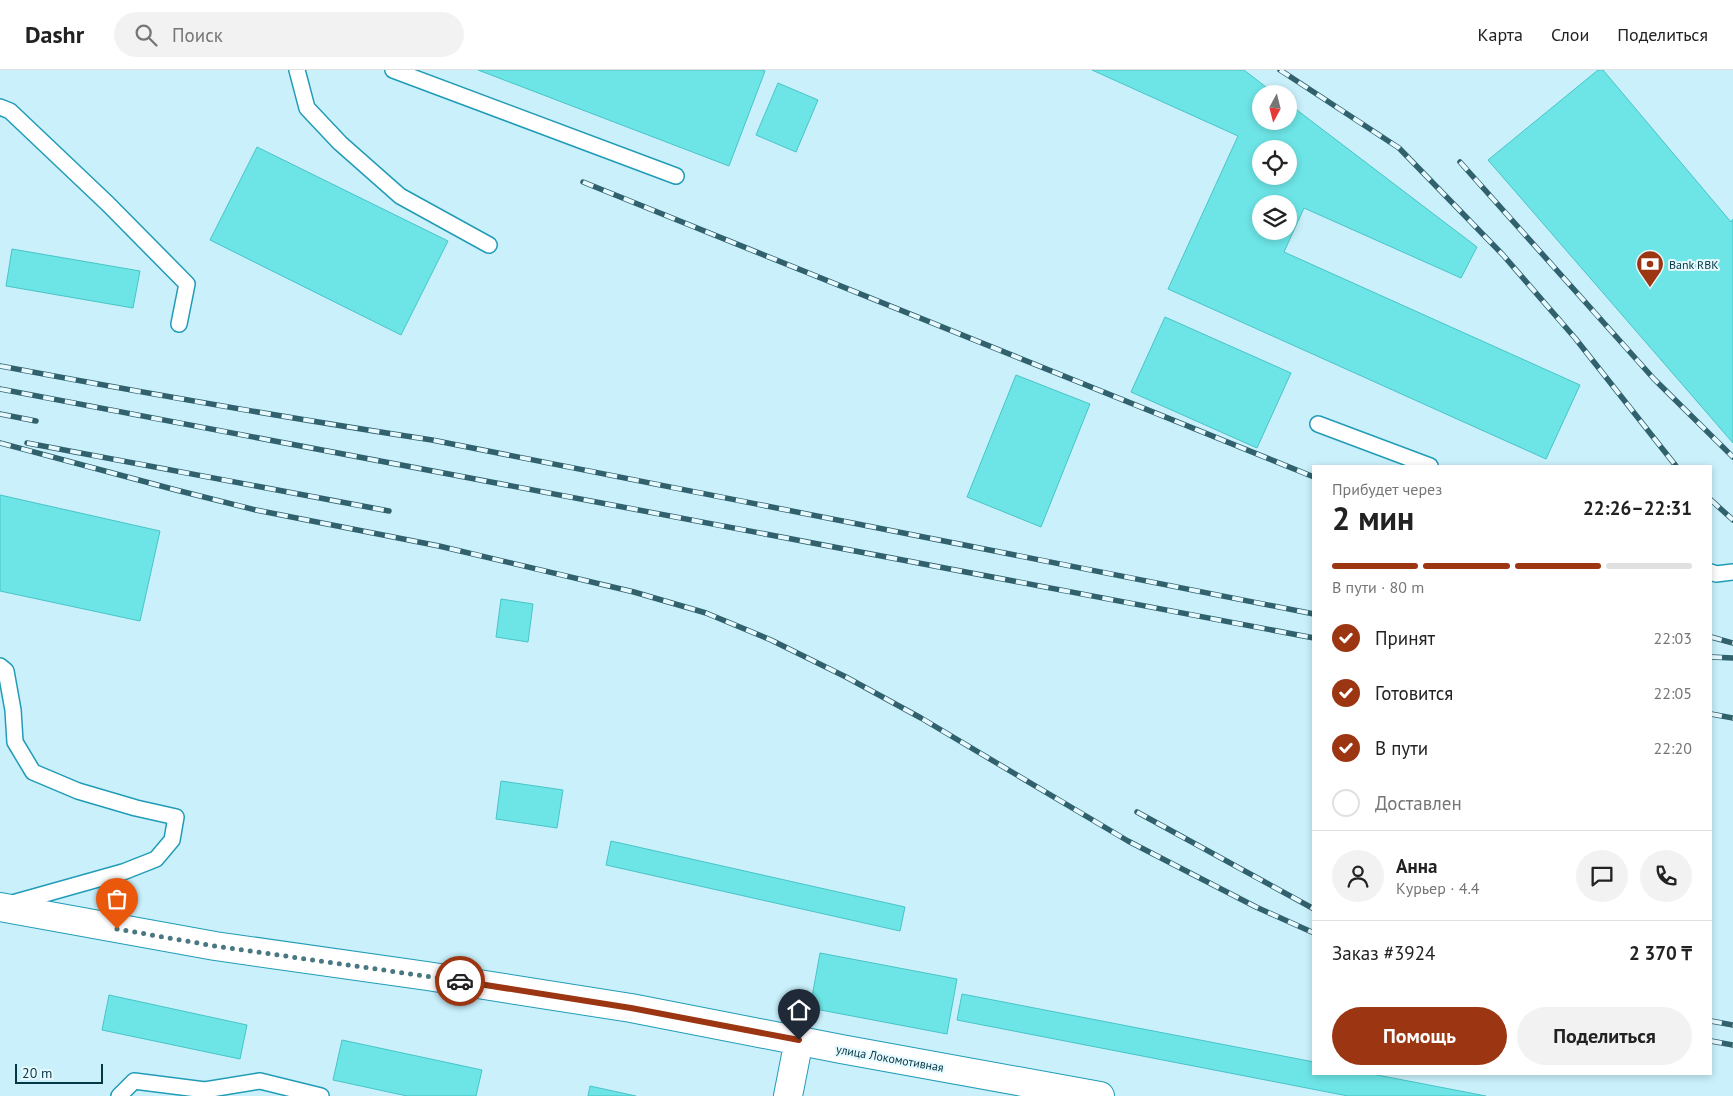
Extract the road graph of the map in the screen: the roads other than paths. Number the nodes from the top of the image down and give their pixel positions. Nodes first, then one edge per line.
1 (297, 70) edge
2 (393, 70) edge
3 (0, 107) edge
4 (676, 176) dead end
5 (489, 245) dead end
6 (179, 324) dead end
7 (1318, 424) dead end
8 (1427, 465) edge
9 (1712, 572) edge
10 (1733, 572) edge
11 (0, 666) edge
12 (0, 907) edge
13 (799, 1040) junction
14 (207, 1093) edge
15 (119, 1096) edge
16 (322, 1096) edge
17 (788, 1096) edge
18 (1100, 1096) edge

1 - 5 lane
2 - 4 lane
3 - 6 lane
7 - 8 lane
9 - 10 lane
11 - 12 lane
12 - 13 street, улица Локомотивная
13 - 17 street
13 - 18 street, улица Локомотивная
14 - 15 lane
14 - 16 lane

